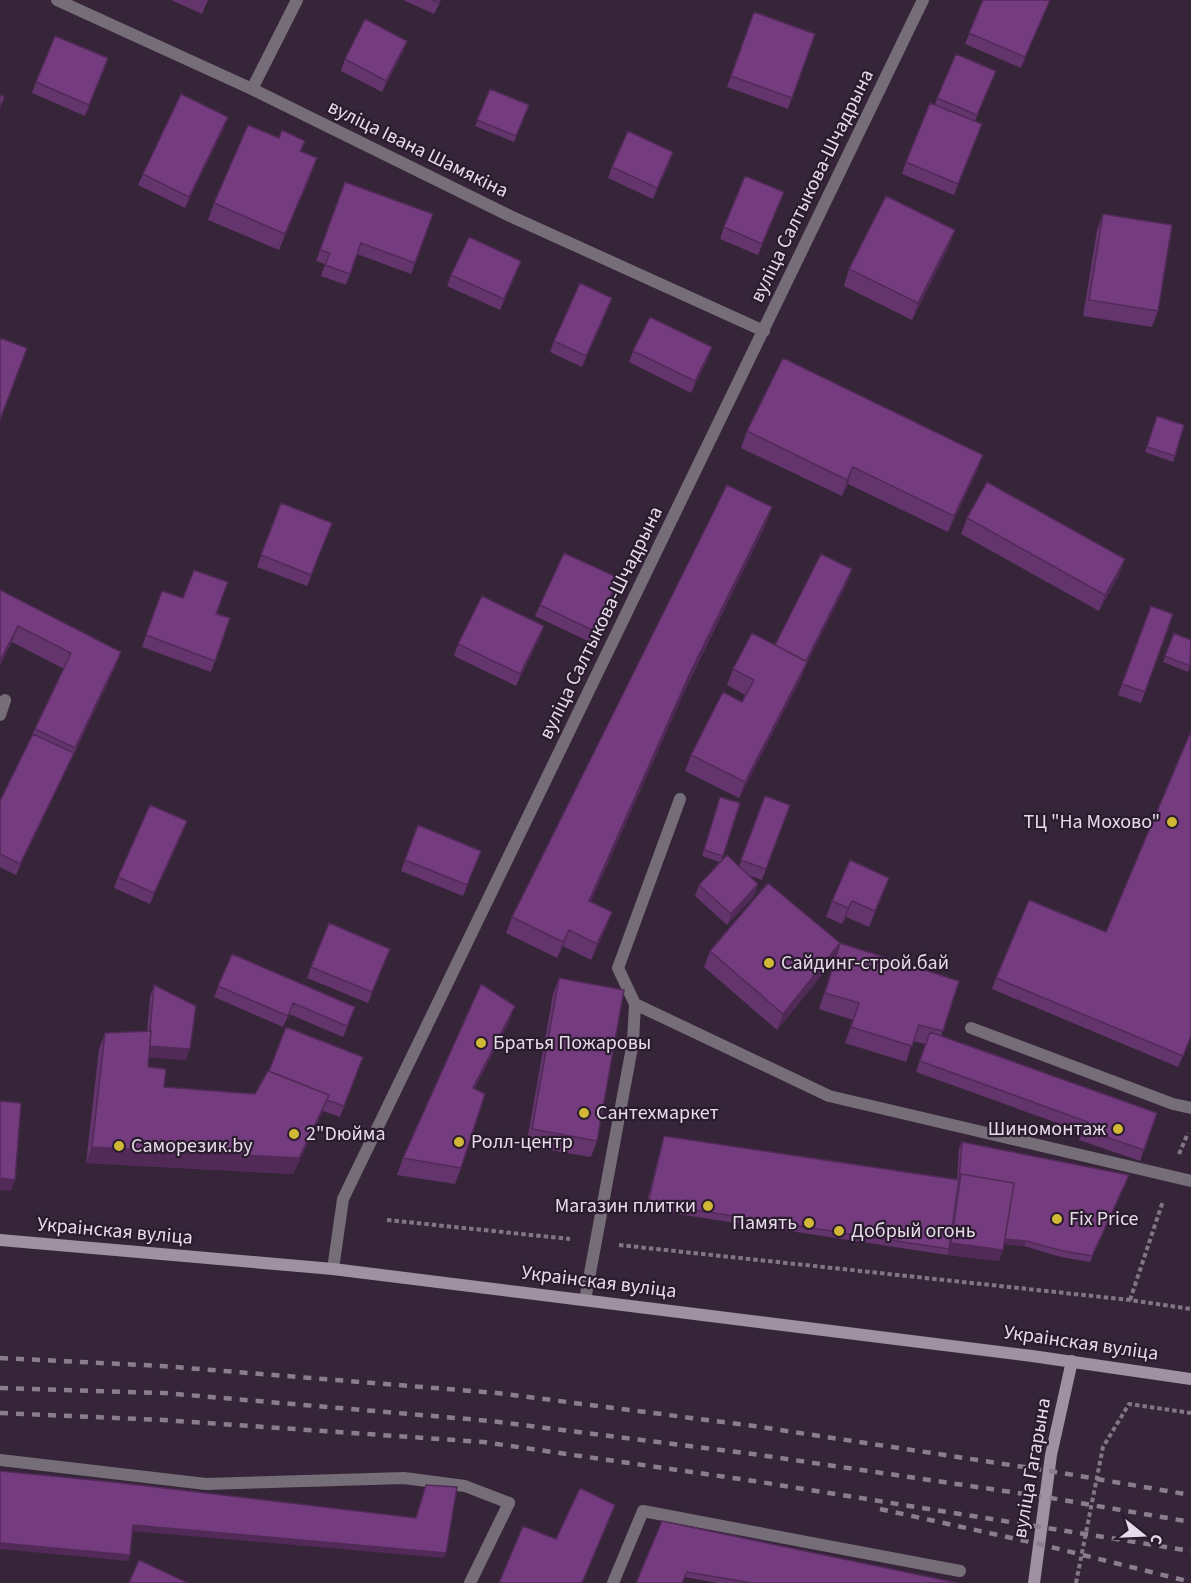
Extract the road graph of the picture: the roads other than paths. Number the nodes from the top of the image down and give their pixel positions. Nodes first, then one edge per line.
1 (57, 0) edge
2 (297, 0) edge
3 (923, 0) edge
4 (252, 89) junction
5 (764, 331) junction
6 (5, 700) dead end
7 (0, 715) edge
8 (680, 799) dead end
9 (635, 1004) junction
10 (971, 1028) dead end
11 (1191, 1108) edge
12 (1191, 1181) edge
13 (0, 1240) edge
14 (333, 1269) junction
15 (585, 1300) junction
16 (1072, 1361) junction
17 (1191, 1379) edge
18 (0, 1460) edge
19 (960, 1570) dead end
20 (470, 1583) edge
21 (613, 1583) edge
22 (1034, 1583) edge

1 - 4 street, вуліца Івана Шамякіна
2 - 4 street
3 - 5 street, вуліца Салтыкова-Шчадрына
4 - 5 street, вуліца Івана Шамякіна
5 - 14 street, вуліца Салтыкова-Шчадрына
6 - 7 street
8 - 9 street
9 - 12 street
9 - 15 street
10 - 11 street
13 - 14 main road, Украінская вуліца
14 - 15 main road, Украінская вуліца
15 - 16 main road, Украінская вуліца
16 - 17 main road, Украінская вуліца
16 - 22 main road, вуліца Гагарына
18 - 20 street
19 - 21 street

